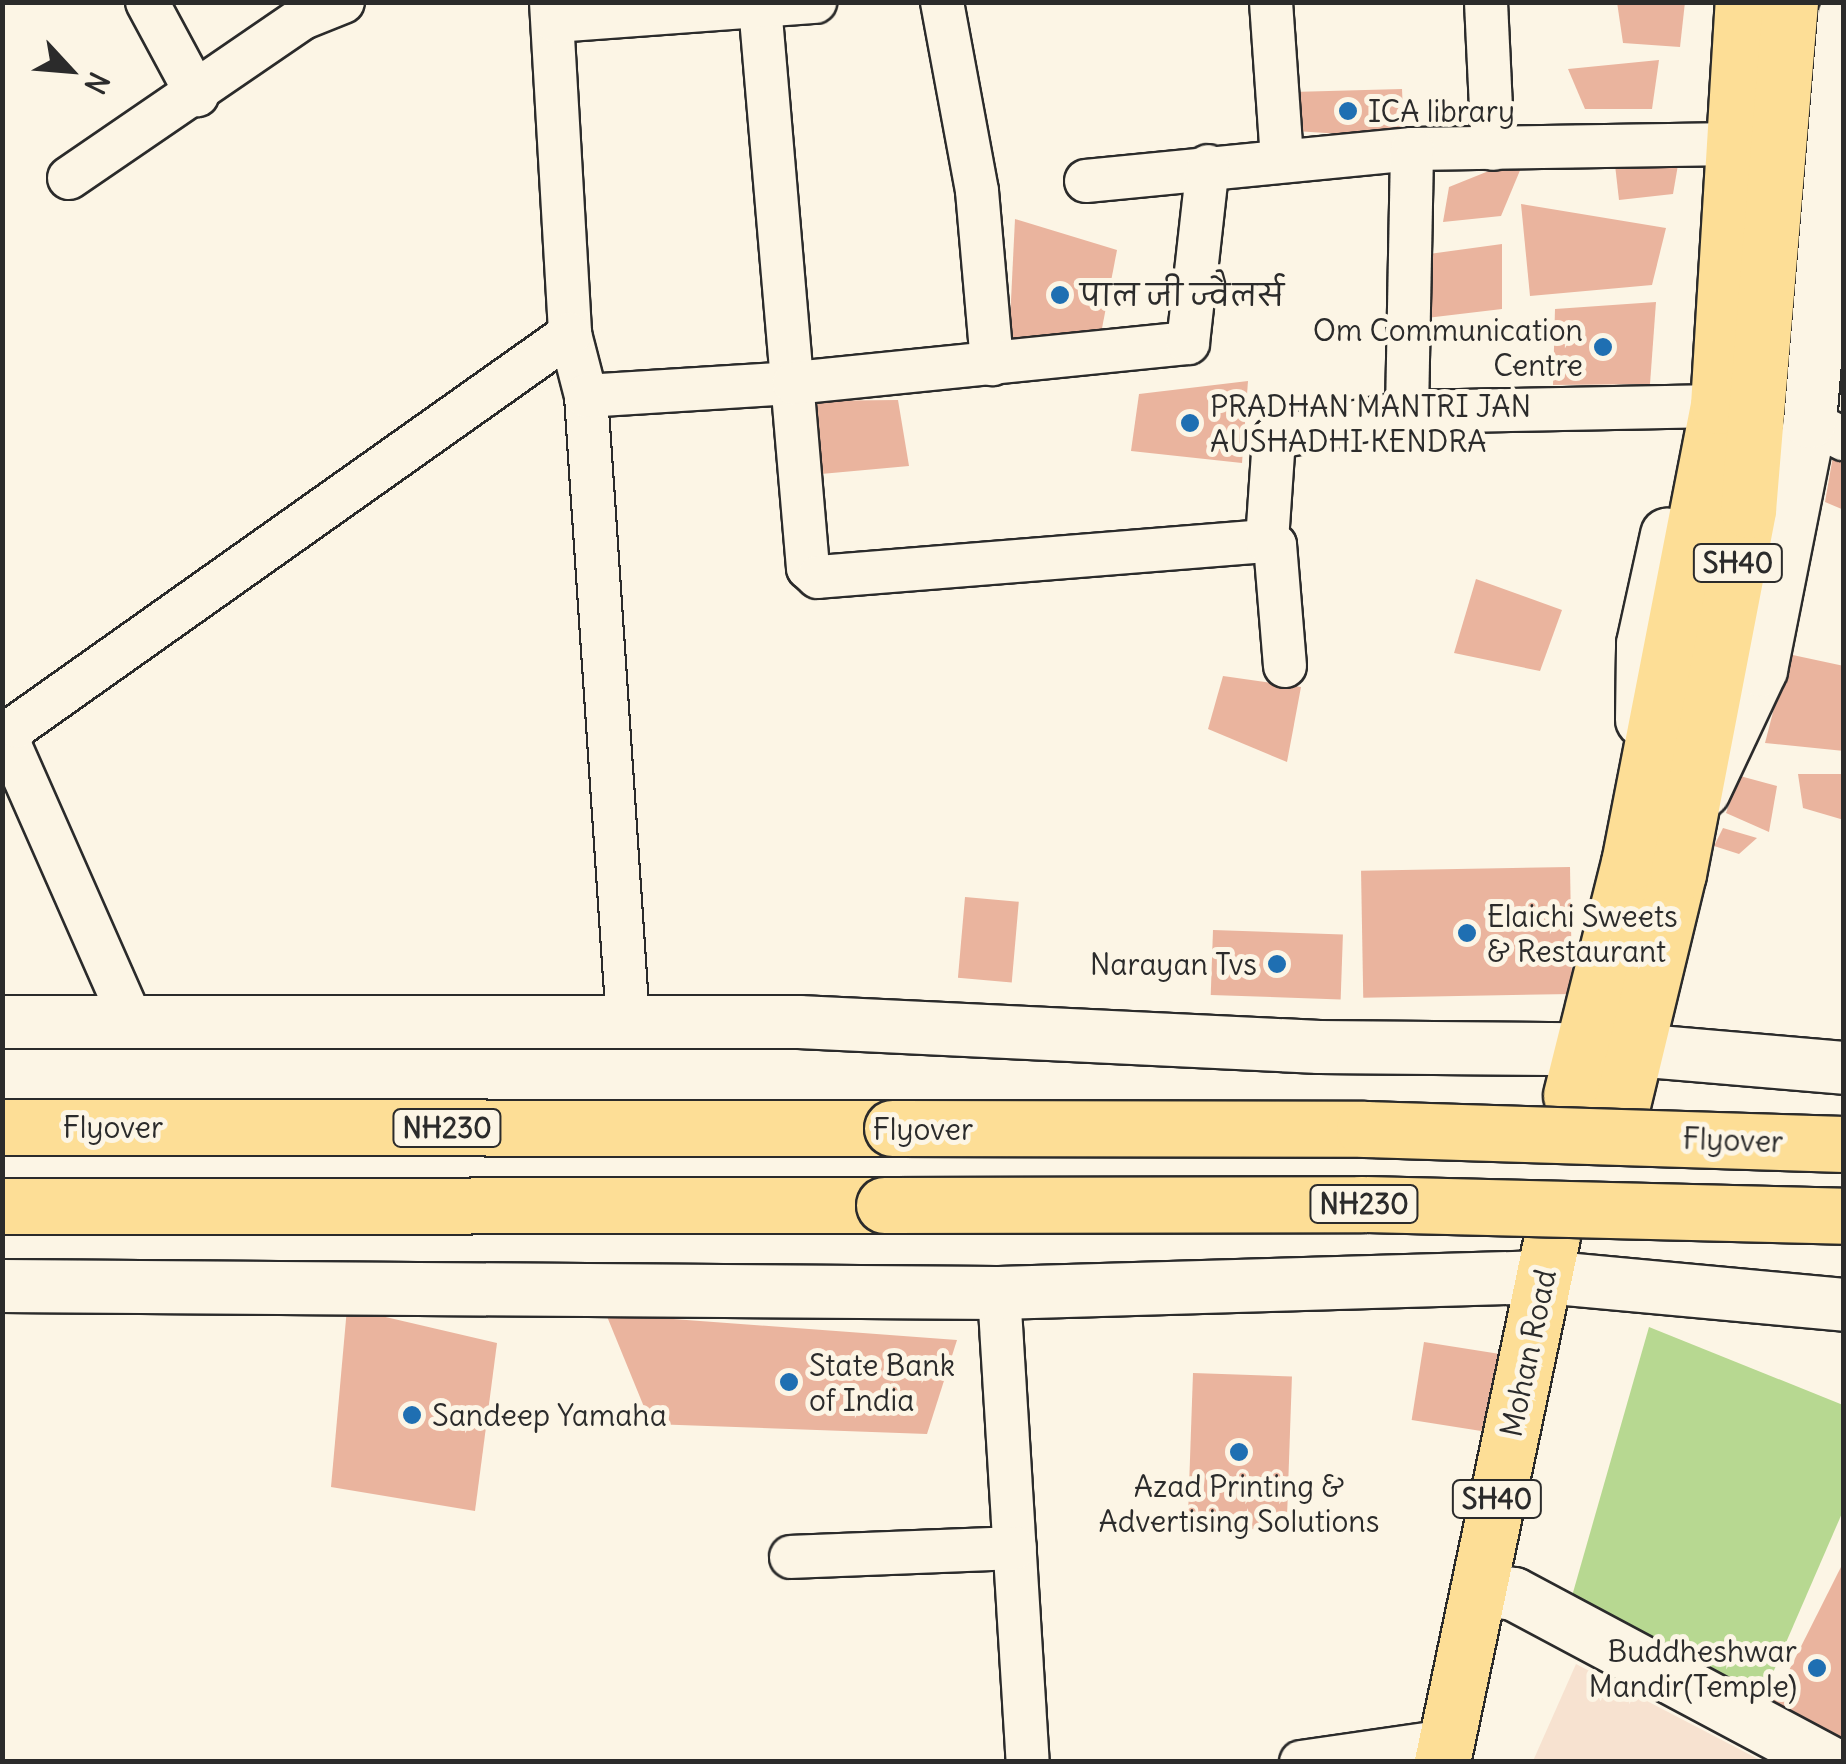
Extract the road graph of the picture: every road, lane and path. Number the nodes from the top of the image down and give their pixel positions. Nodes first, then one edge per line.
1 (147, 2) edge
2 (343, 2) edge
3 (815, 2) edge
4 (942, 2) edge
5 (1271, 2) edge
6 (1486, 2) edge
7 (1724, 2) edge
8 (1744, 2) edge
9 (1790, 2) edge
10 (760, 6) junction
11 (553, 12) edge
12 (1844, 16) edge
13 (197, 95) junction
14 (1718, 144) junction
15 (1412, 149) junction
16 (1493, 149) junction
17 (1840, 150) edge
18 (1282, 160) junction
19 (1208, 166) junction
20 (69, 178) dead end
21 (1086, 181) dead end
22 (570, 334) junction
23 (992, 364) junction
24 (794, 384) junction
25 (586, 396) junction
26 (1707, 406) junction
27 (1407, 412) junction
28 (1827, 430) edge
29 (1267, 541) junction
30 (1285, 666) dead end
31 (1665, 812) junction
32 (2, 1022) edge
33 (132, 1022) junction
34 (628, 1022) junction
35 (1844, 1068) edge
36 (1602, 1077) junction
37 (2, 1127) edge
38 (1844, 1144) edge
39 (2, 1206) edge
40 (1844, 1216) edge
41 (1564, 1259) junction
42 (2, 1286) edge
43 (999, 1293) junction
44 (1844, 1305) edge
45 (1015, 1548) junction
46 (791, 1557) dead end
47 (1496, 1592) junction
48 (1456, 1755) edge
49 (1028, 1762) edge
50 (1301, 1762) edge
51 (1828, 1762) edge

1 - 13 street
2 - 13 street
3 - 10 street
4 - 23 street
5 - 18 street
6 - 16 street
7 - 14 street
8 - 26 main road, SH40
9 - 31 main road, SH40
10 - 11 street
10 - 24 street
11 - 22 street
12 - 17 street
13 - 20 street
14 - 16 street
14 - 26 street
15 - 16 street
15 - 18 street
15 - 27 street
17 - 28 street
18 - 19 street
19 - 21 street
19 - 23 street
22 - 25 street
22 - 33 street
23 - 24 street
24 - 25 street
24 - 29 street
25 - 34 street
26 - 27 street
26 - 31 main road, SH40
27 - 29 street
28 - 31 street
29 - 30 street
31 - 36 main road, SH40
32 - 33 street
33 - 34 street
34 - 36 street
35 - 36 street
36 - 41 main road
36 - 41 main road
37 - 38 main road, Flyover / NH230, bridge
39 - 40 main road, NH230, bridge
41 - 43 street
41 - 44 street
41 - 47 main road, Mohan Road / SH40
42 - 43 street
43 - 45 street
45 - 46 street
45 - 49 street
47 - 48 main road, Mohan Road / SH40
47 - 51 street
48 - 50 street

